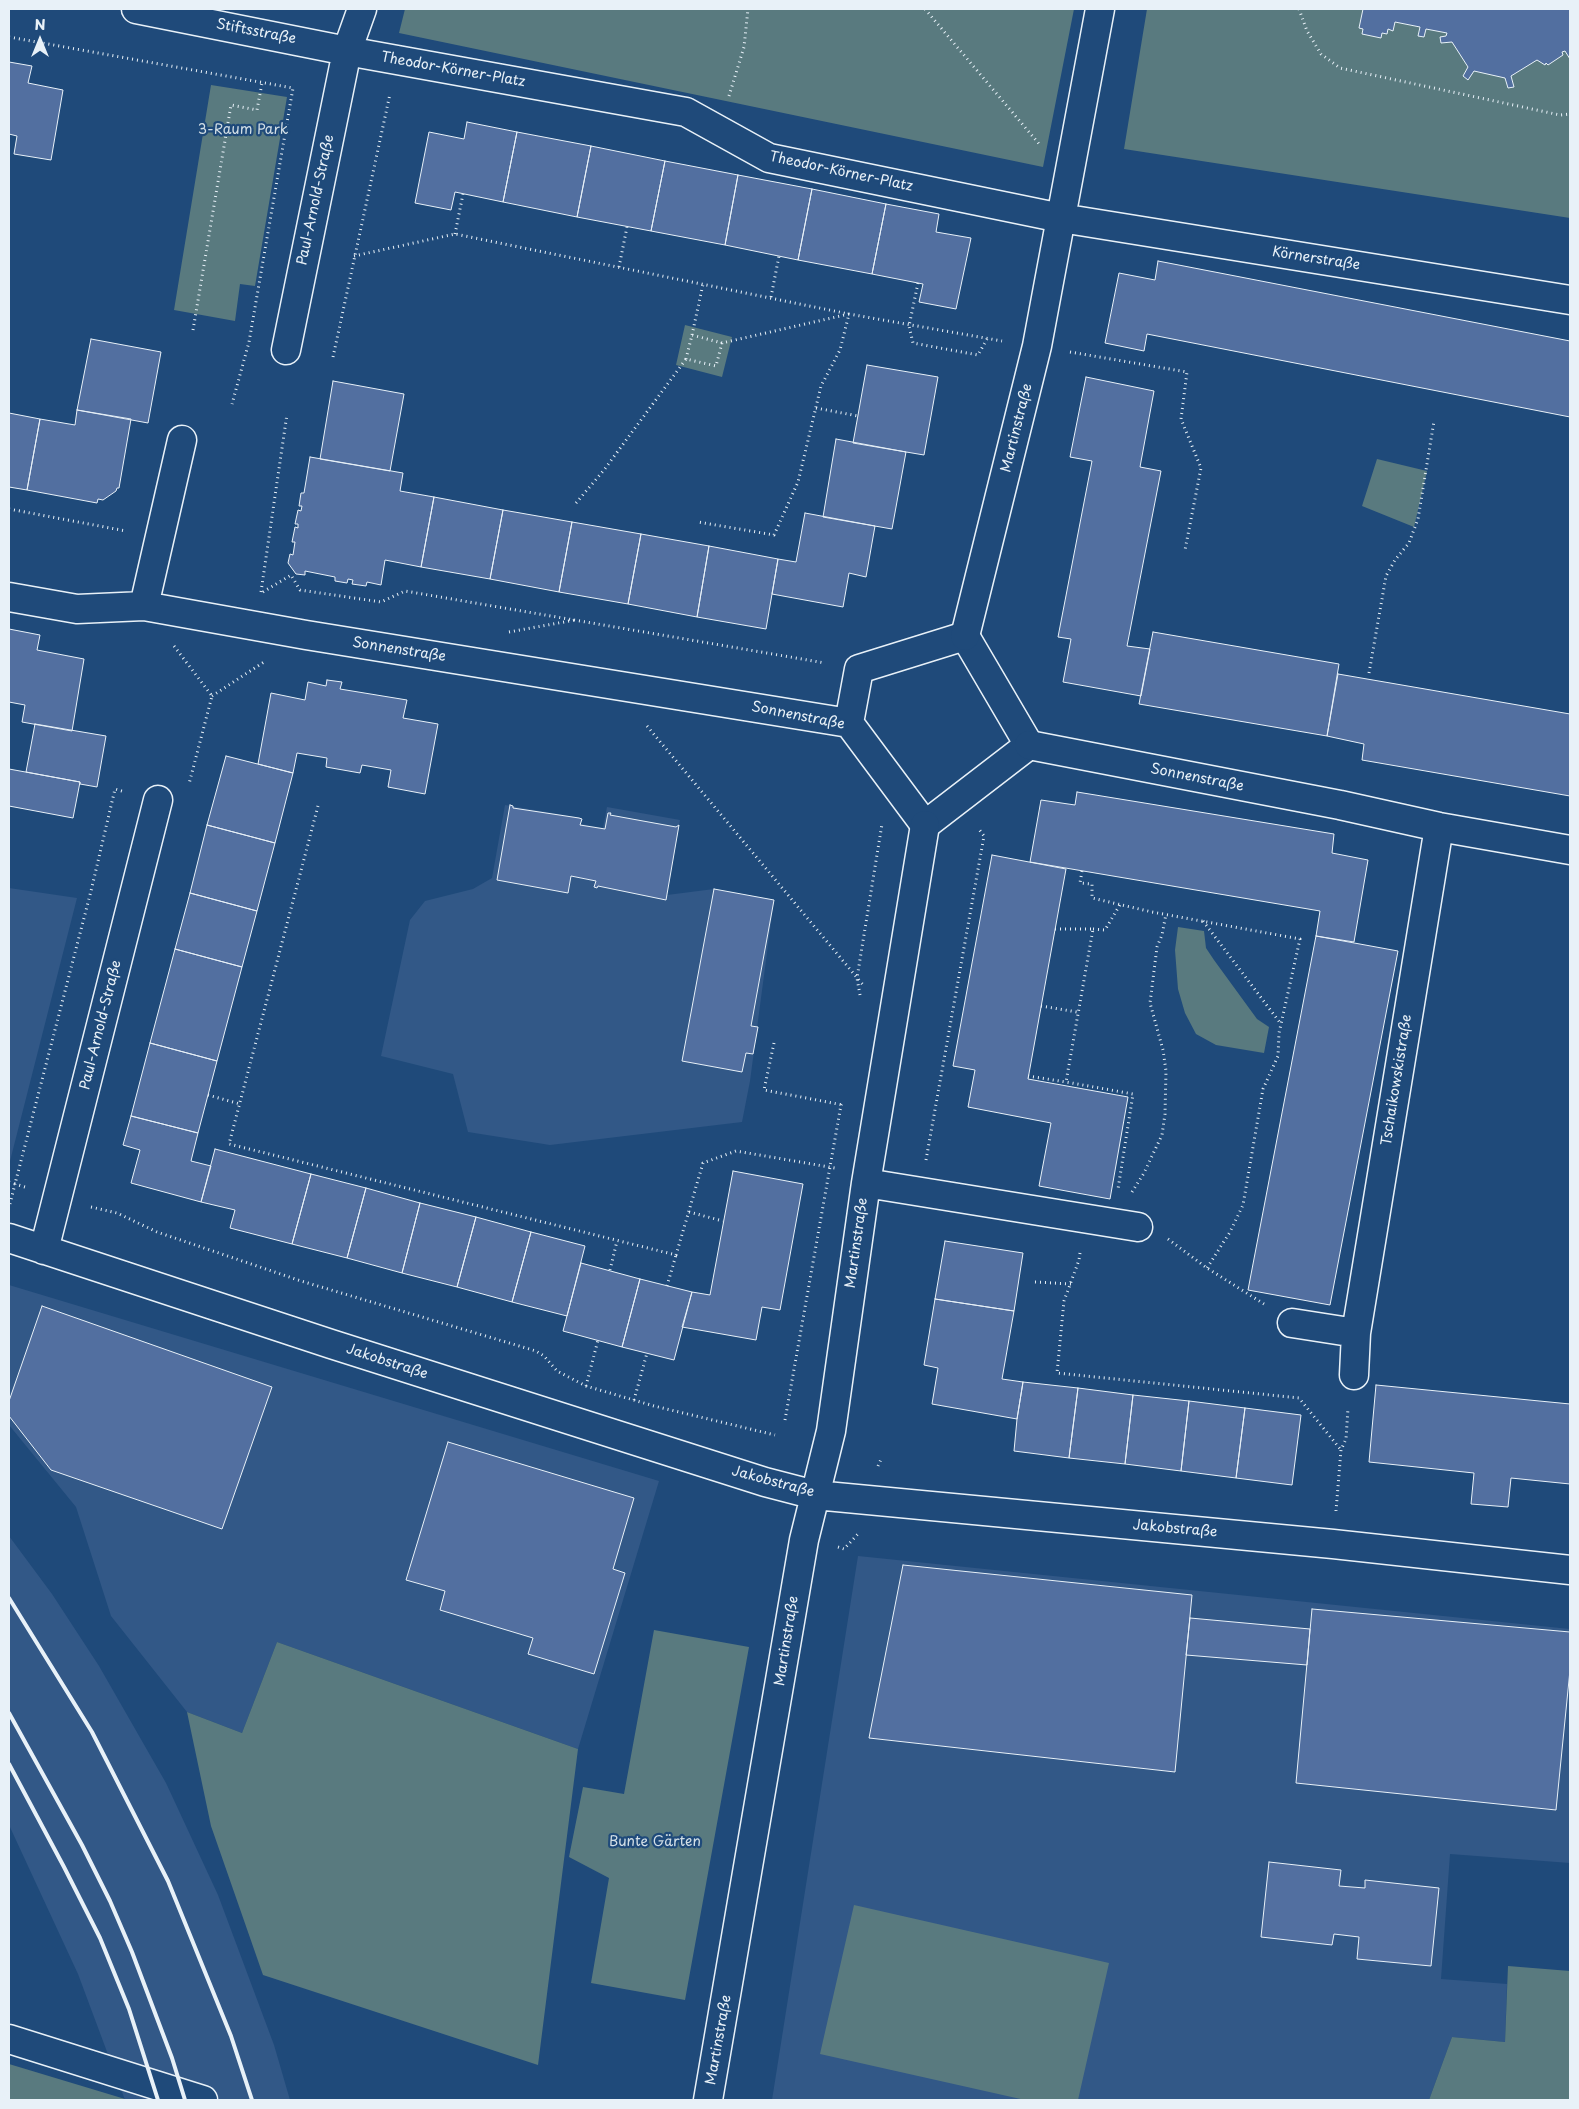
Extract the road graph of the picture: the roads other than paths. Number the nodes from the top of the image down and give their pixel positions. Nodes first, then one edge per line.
1 (136, 9) edge
2 (362, 9) edge
3 (1100, 9) edge
4 (347, 50) junction
5 (1061, 218) junction
6 (1570, 300) edge
7 (286, 350) dead end
8 (182, 440) dead end
9 (9, 597) edge
10 (144, 606) junction
11 (965, 636) junction
12 (849, 723) junction
13 (1029, 746) junction
14 (158, 800) dead end
15 (925, 825) junction
16 (1438, 827) junction
17 (1570, 850) edge
18 (866, 1182) junction
19 (1138, 1227) road end
20 (9, 1238) edge
21 (44, 1250) junction
22 (1292, 1323) road end
23 (1356, 1333) junction
24 (1354, 1375) dead end
25 (815, 1495) junction
26 (1570, 1570) edge
27 (9, 2039) edge
28 (203, 2100) edge
29 (708, 2100) edge

1 - 4 street, Stiftsstraße
2 - 4 street
3 - 5 street
4 - 5 street, Theodor-Körner-Platz
4 - 7 street, Paul-Arnold-Straße
5 - 6 street, Körnerstraße
5 - 11 street, Martinstraße
8 - 10 street
9 - 10 street, Sonnenstraße
10 - 12 street, Sonnenstraße
11 - 12 street
11 - 13 street
12 - 15 street, Sonnenstraße
13 - 15 street
13 - 16 street, Sonnenstraße
14 - 21 street, Paul-Arnold-Straße
15 - 18 street, Martinstraße
16 - 17 street, Sonnenstraße
16 - 23 street, Tschaikowskistraße
18 - 19 street, Martinstraße
18 - 25 street, Martinstraße
20 - 21 street, Jakobstraße
21 - 25 street, Jakobstraße
22 - 23 street
23 - 24 street, Tschaikowskistraße
25 - 26 street, Jakobstraße
25 - 29 street, Martinstraße
27 - 28 street

